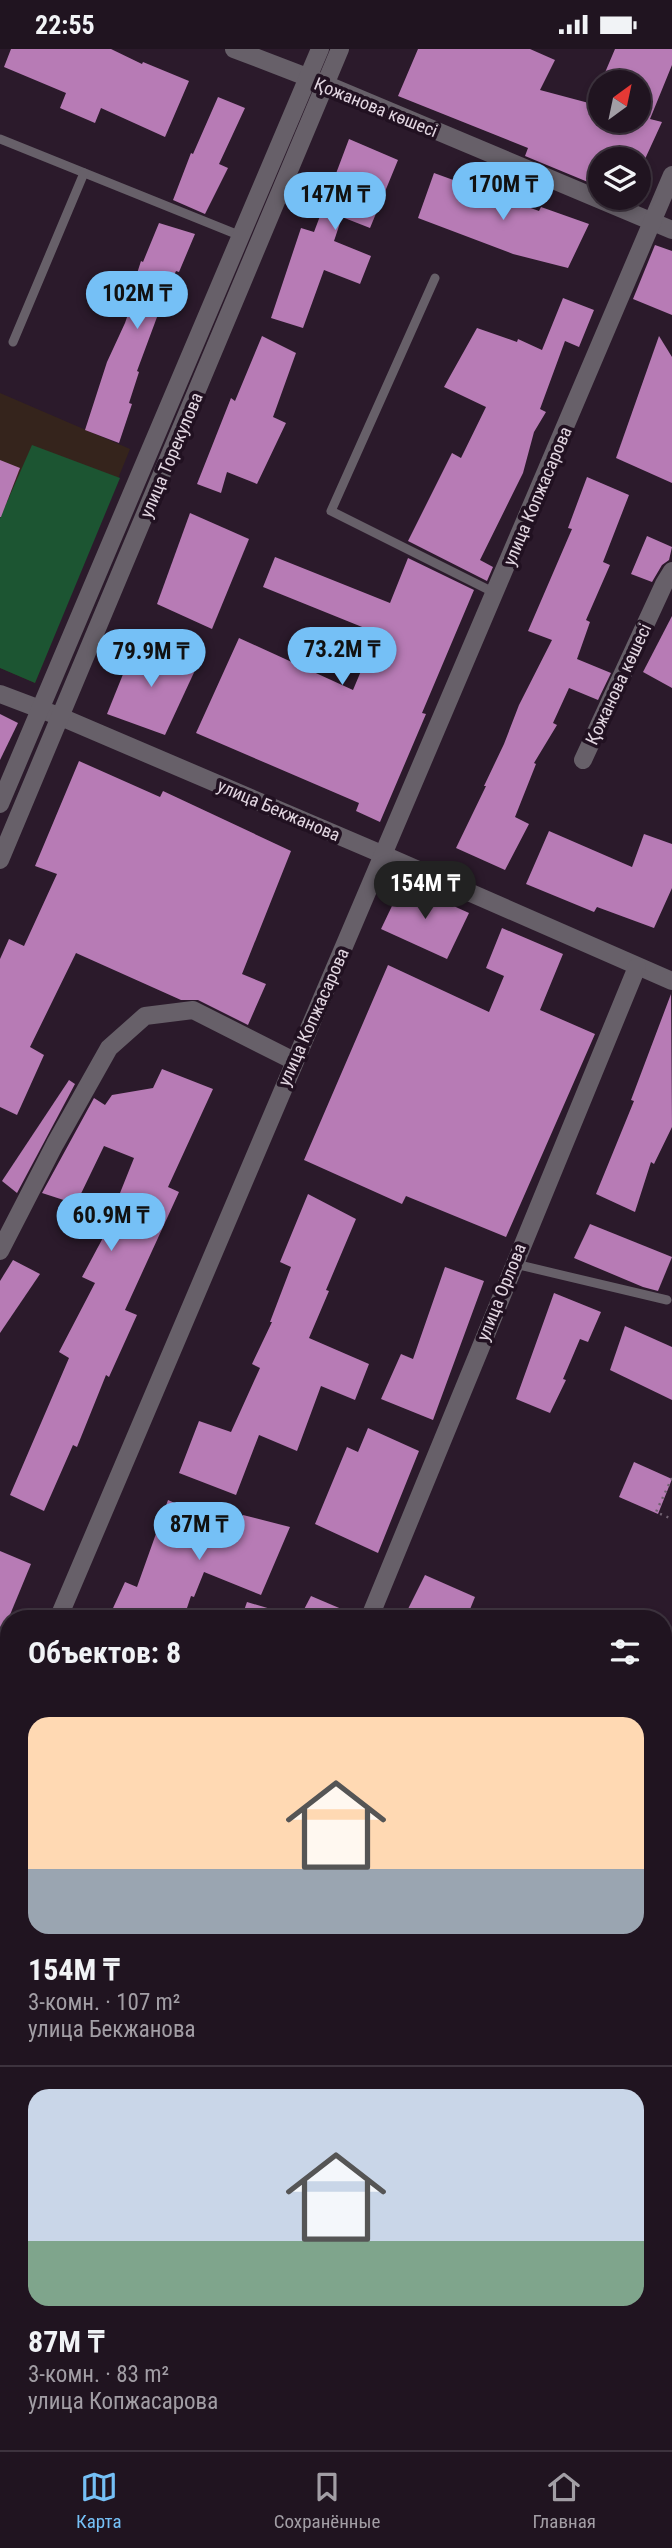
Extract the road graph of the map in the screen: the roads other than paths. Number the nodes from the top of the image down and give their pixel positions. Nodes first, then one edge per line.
1 (234, 49) edge
2 (320, 49) edge
3 (340, 49) edge
4 (307, 79) junction
5 (325, 85) junction
6 (0, 139) edge
7 (84, 173) junction
8 (672, 175) edge
9 (653, 222) junction
10 (672, 230) edge
11 (241, 236) junction
12 (435, 278) dead end
13 (13, 342) dead end
14 (672, 571) edge
15 (495, 593) junction
16 (0, 694) edge
17 (40, 710) junction
18 (61, 717) junction
19 (583, 760) dead end
20 (0, 804) edge
21 (384, 855) junction
22 (0, 860) edge
23 (637, 967) junction
24 (672, 981) edge
25 (294, 1062) junction
26 (0, 1251) edge
27 (513, 1263) junction
28 (667, 1300) dead end
29 (62, 1610) edge
30 (373, 1610) edge

1 - 4 street, Қожанова көшесі
2 - 4 street, улица Торекулова
3 - 5 street, улица Торекулова
4 - 5 street, Қожанова көшесі
4 - 11 street, улица Торекулова
5 - 9 street, Қожанова көшесі
5 - 18 street, улица Торекулова
6 - 7 lane
7 - 11 lane
7 - 13 lane
8 - 9 street, улица Копжасарова
9 - 10 street, Қожанова көшесі
9 - 15 street, улица Копжасарова
11 - 17 street, улица Торекулова
12 - 15 lane
14 - 19 street, Қожанова көшесі
15 - 21 street, улица Копжасарова
16 - 17 street, улица Бекжанова
17 - 18 street, улица Бекжанова
17 - 20 street, улица Торекулова
18 - 21 street, улица Бекжанова
18 - 22 street, улица Торекулова
21 - 23 street, улица Бекжанова
21 - 25 street, улица Копжасарова
23 - 24 street, улица Бекжанова
23 - 27 street, улица Орлова
25 - 26 street
25 - 29 street, улица Копжасарова
27 - 28 lane
27 - 30 street, улица Орлова

